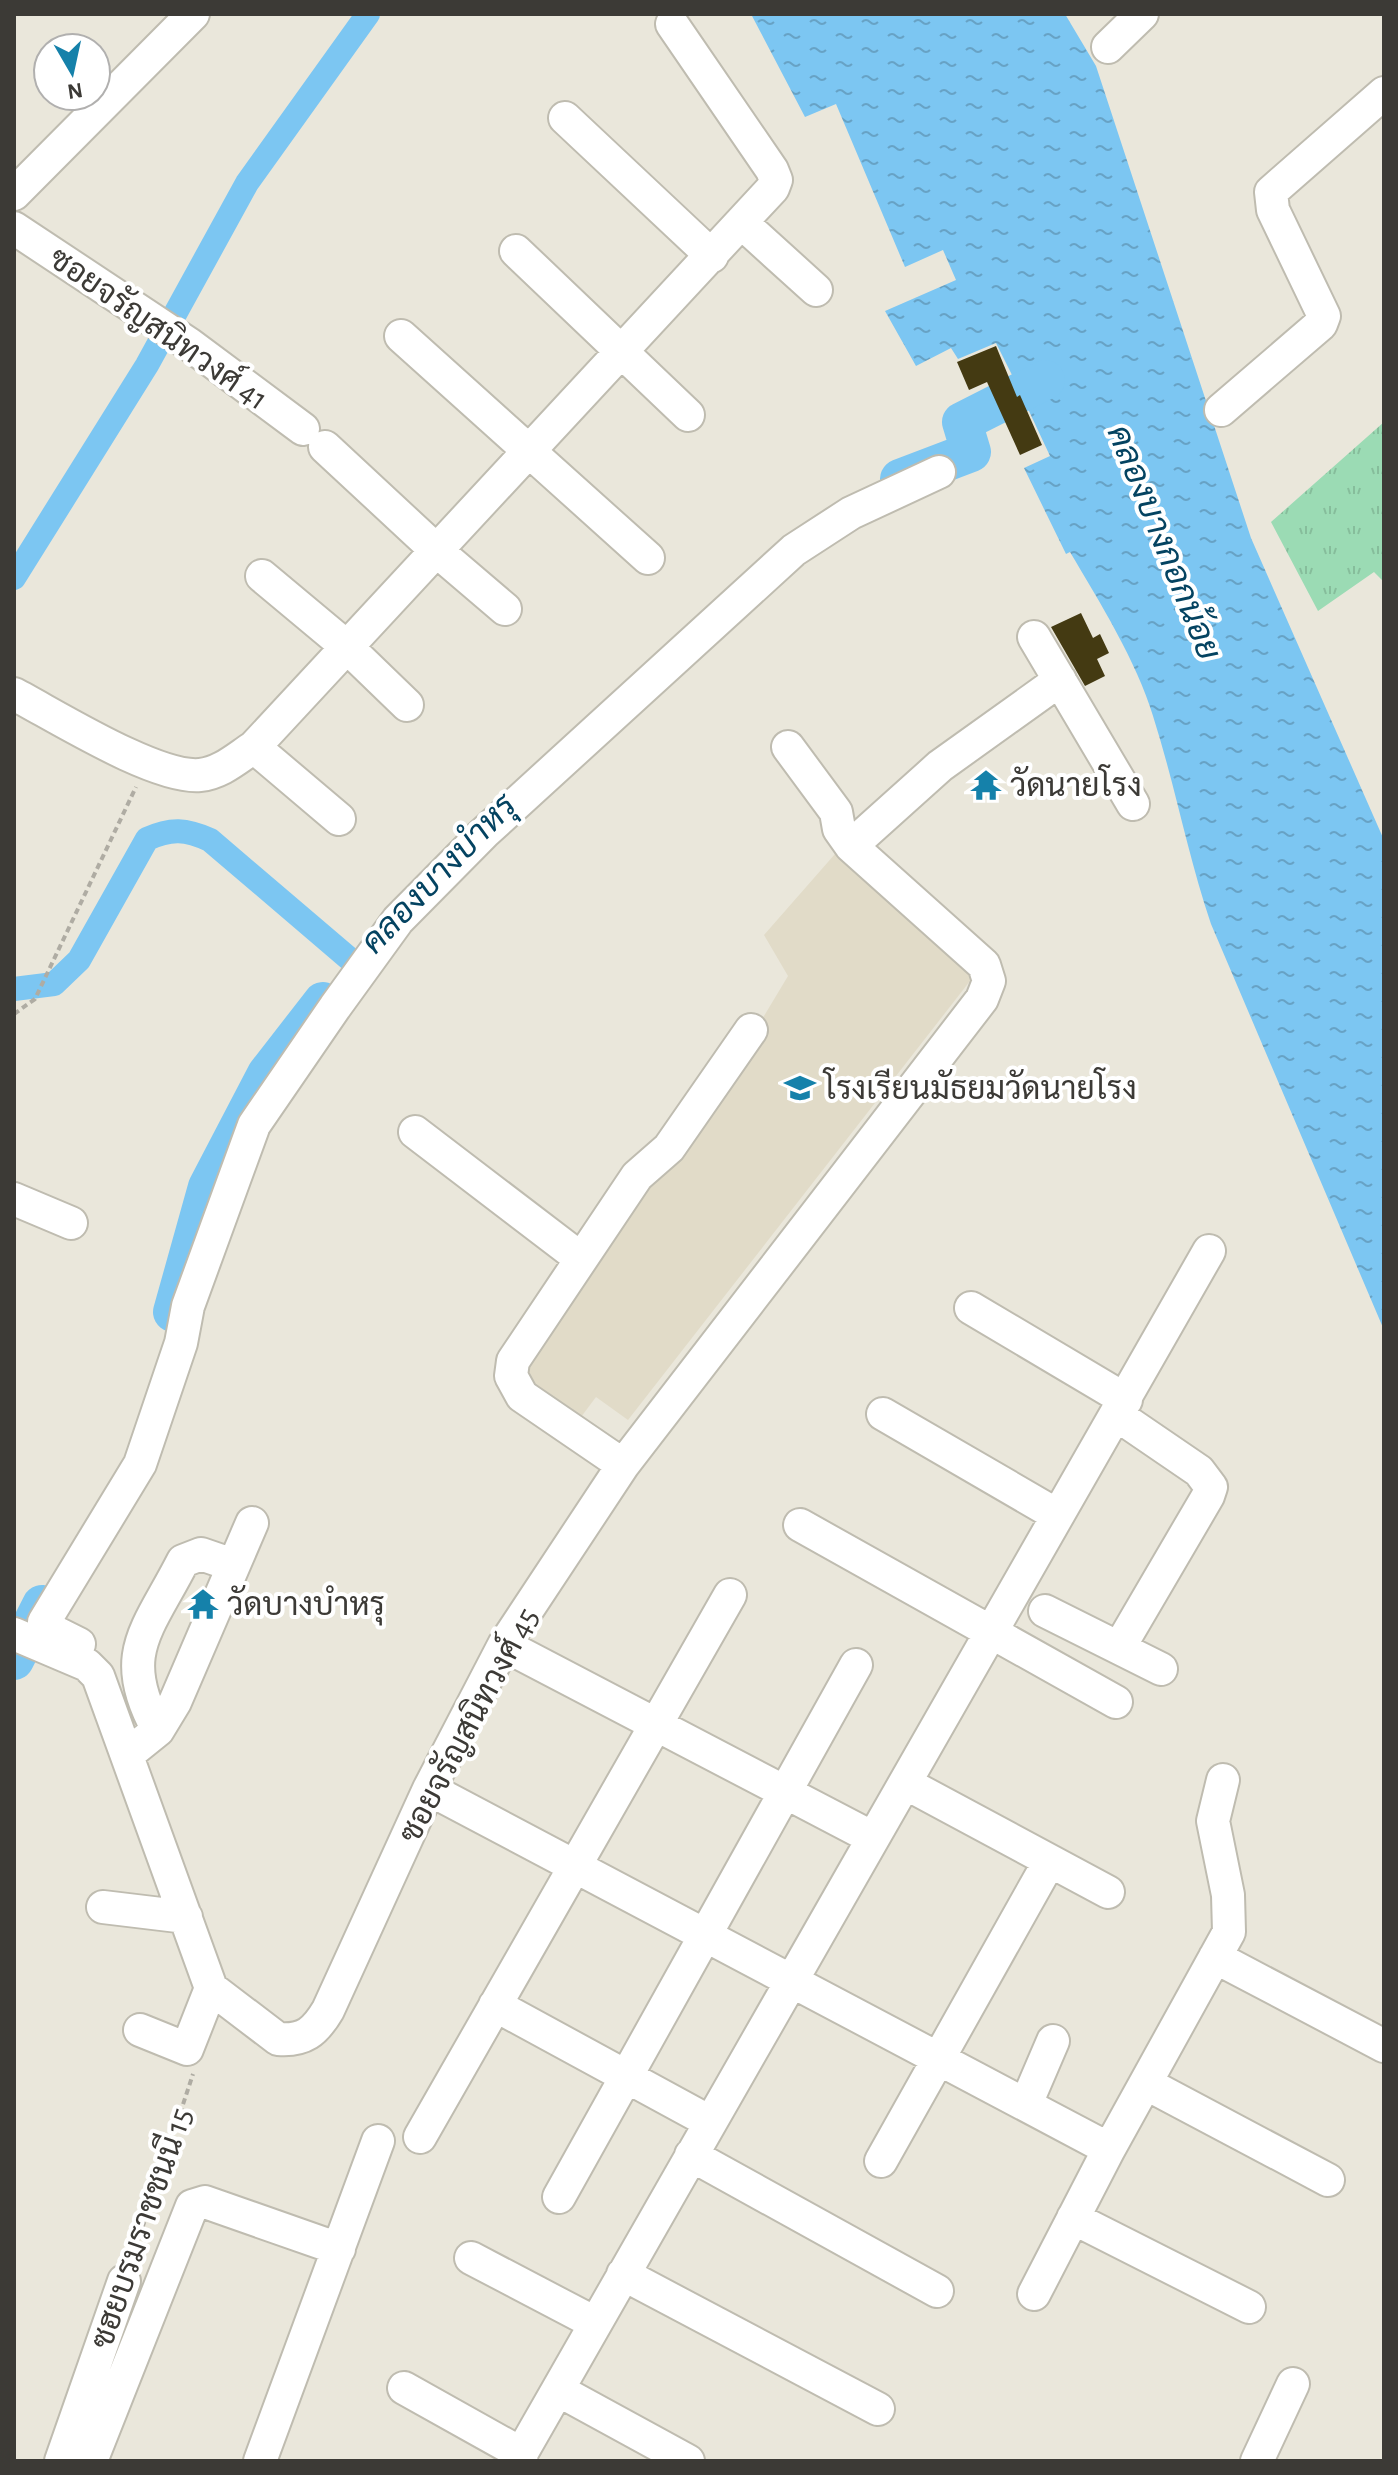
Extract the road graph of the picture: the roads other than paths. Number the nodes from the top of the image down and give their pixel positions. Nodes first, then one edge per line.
1 (193, 14) edge
2 (1142, 14) edge
3 (672, 24) dead end
4 (1108, 47) dead end
5 (1384, 93) edge
6 (565, 118) dead end
7 (14, 194) edge
8 (742, 223) junction
9 (14, 228) edge
10 (516, 251) dead end
11 (712, 256) junction
12 (816, 290) dead end
13 (401, 336) dead end
14 (621, 354) junction
15 (1221, 410) dead end
16 (688, 415) dead end
17 (530, 452) junction
18 (939, 472) dead end
19 (437, 551) junction
20 (648, 558) dead end
21 (262, 576) dead end
22 (505, 609) dead end
23 (1034, 637) dead end
24 (347, 647) junction
25 (1060, 680) junction
26 (14, 694) edge
27 (407, 705) dead end
28 (254, 747) junction
29 (788, 747) dead end
30 (1133, 804) dead end
31 (339, 819) dead end
32 (851, 846) junction
33 (751, 1030) dead end
34 (415, 1132) dead end
35 (14, 1199) edge
36 (71, 1223) dead end
37 (1209, 1251) dead end
38 (580, 1258) junction
39 (971, 1308) dead end
40 (1121, 1407) junction
41 (883, 1414) dead end
42 (623, 1465) junction
43 (1057, 1515) junction
44 (252, 1523) dead end
45 (800, 1525) dead end
46 (233, 1565) junction
47 (730, 1595) dead end
48 (1045, 1611) dead end
49 (992, 1631) junction
50 (14, 1634) edge
51 (504, 1645) junction
52 (1119, 1648) junction
53 (856, 1665) dead end
54 (90, 1668) junction
55 (1161, 1669) dead end
56 (1116, 1702) dead end
57 (656, 1724) junction
58 (158, 1730) junction
59 (127, 1755) junction
60 (1223, 1780) dead end
61 (905, 1783) junction
62 (429, 1789) junction
63 (785, 1792) junction
64 (873, 1838) junction
65 (1049, 1862) junction
66 (575, 1865) junction
67 (1108, 1892) dead end
68 (103, 1907) dead end
69 (186, 1917) junction
70 (704, 1936) junction
71 (1215, 1957) junction
72 (790, 1981) junction
73 (211, 1988) junction
74 (495, 2005) junction
75 (140, 2030) dead end
76 (1053, 2041) dead end
77 (1384, 2046) edge
78 (940, 2059) junction
79 (626, 2076) junction
80 (1147, 2084) junction
81 (1026, 2104) junction
82 (710, 2122) junction
83 (420, 2137) dead end
84 (378, 2141) dead end
85 (1109, 2149) junction
86 (691, 2155) junction
87 (881, 2161) dead end
88 (1328, 2180) dead end
89 (559, 2197) dead end
90 (1073, 2218) junction
91 (339, 2249) junction
92 (471, 2258) dead end
93 (623, 2274) junction
94 (124, 2281) road end
95 (937, 2291) dead end
96 (1034, 2294) dead end
97 (1249, 2307) dead end
98 (595, 2323) junction
99 (1293, 2384) dead end
100 (404, 2388) dead end
101 (558, 2390) junction
102 (878, 2409) dead end
103 (642, 2450) edge
104 (520, 2457) edge
105 (61, 2461) edge
106 (91, 2461) edge
107 (260, 2461) edge
108 (688, 2461) edge
109 (1257, 2461) edge

1 - 7 street
2 - 4 street
3 - 8 street
5 - 15 street
6 - 11 street
8 - 11 street
8 - 12 street
9 - 19 street, ซอยจรัญสนิทวงศ์ 41
10 - 14 street
11 - 14 street
13 - 17 street
14 - 16 street
14 - 17 street
17 - 19 street
17 - 20 street
18 - 54 street
19 - 22 street, ซอยจรัญสนิทวงศ์ 41
19 - 24 street
21 - 24 street
23 - 25 street
24 - 27 street
24 - 28 street
25 - 30 street
25 - 32 street
26 - 28 street
28 - 31 street
29 - 32 street
32 - 42 street, ซอยจรัญสนิทวงศ์ 45
33 - 38 street
34 - 38 street
35 - 36 street
37 - 40 street
38 - 42 street
39 - 40 street
40 - 43 street
40 - 52 street
41 - 43 street
42 - 51 street, ซอยจรัญสนิทวงศ์ 45
43 - 49 street
44 - 46 street
45 - 49 street
46 - 58 street
46 - 58 street
47 - 57 street
48 - 52 street
49 - 56 street
49 - 61 street
50 - 54 street
51 - 57 street
51 - 62 street, ซอยจรัญสนิทวงศ์ 45
52 - 55 street
53 - 63 street
54 - 59 street
57 - 63 street
57 - 66 street
58 - 59 street
59 - 69 street
60 - 71 street
61 - 64 street
61 - 65 street
62 - 66 street
62 - 73 street, ซอยจรัญสนิทวงศ์ 45
63 - 64 street
63 - 70 street
64 - 72 street
65 - 67 street
65 - 78 street
66 - 70 street
66 - 74 street
68 - 69 street
69 - 73 street
70 - 72 street
70 - 79 street
71 - 77 street
71 - 80 street
72 - 78 street
72 - 82 street
73 - 75 street
74 - 79 street
74 - 83 street
76 - 81 street
78 - 81 street
78 - 87 street
79 - 82 street
79 - 89 street
80 - 85 street
80 - 88 street
81 - 85 street
82 - 86 street
84 - 91 street
85 - 90 street
86 - 93 street
86 - 95 street
90 - 96 street
90 - 97 street
91 - 106 street
91 - 107 street
92 - 98 street
93 - 98 street
93 - 102 street
94 - 105 street, ซฮยบรมราชชนนี 15
98 - 101 street
99 - 109 street
100 - 104 street
101 - 103 street
101 - 104 street
103 - 108 street

